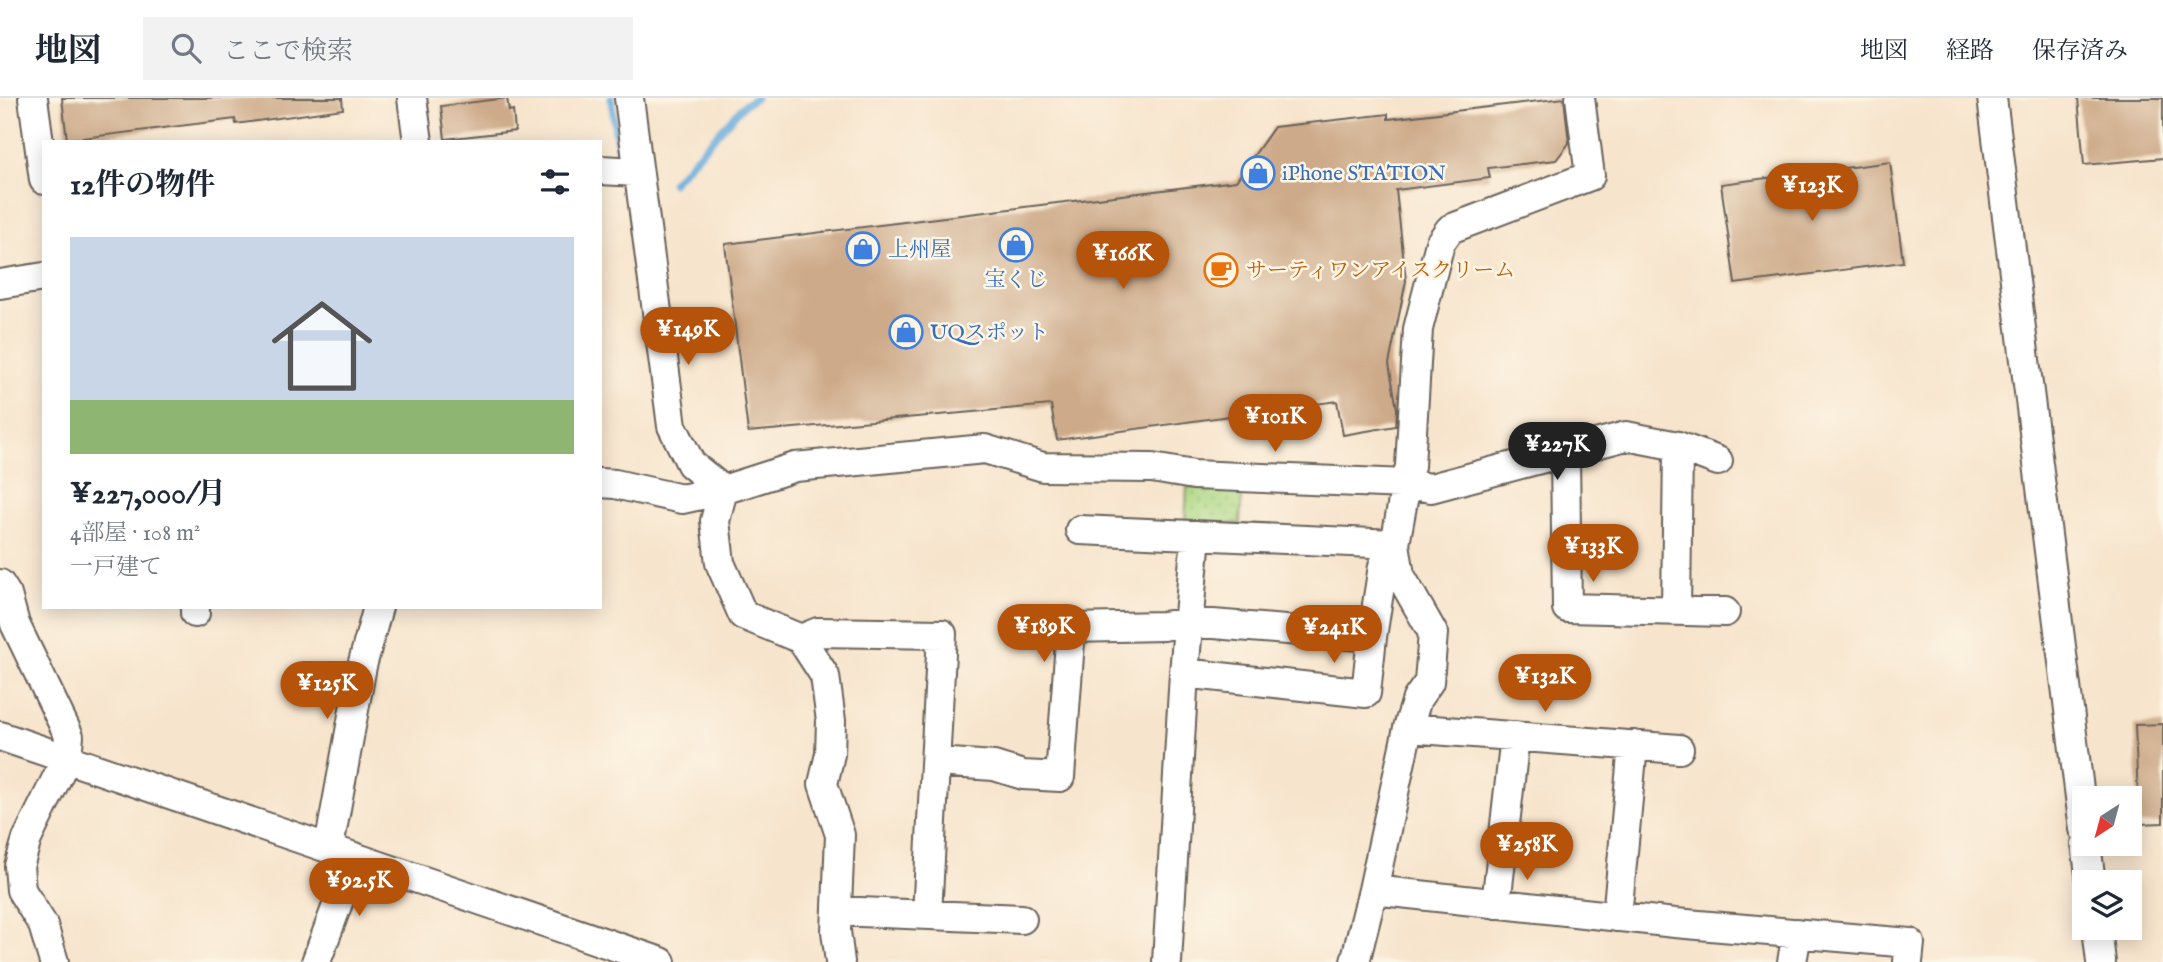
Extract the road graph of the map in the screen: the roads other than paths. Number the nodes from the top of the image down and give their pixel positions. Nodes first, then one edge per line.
1 (33, 98) edge
2 (412, 98) edge
3 (629, 98) edge
4 (1580, 98) edge
5 (1992, 98) edge
6 (418, 140) edge
7 (42, 165) edge
8 (602, 170) edge
9 (638, 172) junction
10 (42, 277) edge
11 (0, 284) edge
12 (1678, 446) junction
13 (1565, 454) junction
14 (1718, 461) dead end
15 (602, 483) edge
16 (1406, 484) junction
17 (723, 490) junction
18 (1080, 530) dead end
19 (1196, 535) junction
20 (1395, 544) junction
21 (0, 584) edge
22 (377, 609) edge
23 (1676, 610) junction
24 (1725, 612) dead end
25 (1189, 622) junction
26 (1372, 636) junction
27 (801, 639) junction
28 (1184, 673) junction
29 (1408, 728) junction
30 (0, 736) edge
31 (1514, 736) junction
32 (1633, 745) junction
33 (1679, 749) dead end
34 (67, 757) junction
35 (937, 762) junction
36 (2079, 786) edge
37 (342, 852) junction
38 (1373, 890) junction
39 (1496, 904) junction
40 (837, 911) junction
41 (927, 915) junction
42 (1617, 917) junction
43 (1022, 919) dead end
44 (1797, 933) junction
45 (2098, 940) edge
46 (54, 962) edge
47 (316, 962) edge
48 (661, 962) edge
49 (840, 962) edge
50 (1167, 962) edge
51 (1355, 962) edge
52 (1792, 962) edge
53 (1908, 962) edge
54 (2101, 962) edge

1 - 7 street
2 - 6 street
3 - 9 street
4 - 16 street
5 - 36 street
8 - 9 street
9 - 17 street
10 - 11 street
12 - 13 street
12 - 14 street
12 - 23 street
13 - 16 street
13 - 23 street
15 - 17 street
16 - 17 street
16 - 20 street
17 - 27 street
18 - 19 street
19 - 20 street
19 - 25 street
20 - 26 street
20 - 29 street
21 - 34 street
22 - 37 street
23 - 24 street
25 - 26 street
25 - 28 street
25 - 35 street
26 - 28 street
27 - 35 street
27 - 40 street
28 - 50 street
29 - 31 street
29 - 38 street
30 - 34 street
31 - 32 street
31 - 39 street
32 - 33 street
32 - 42 street
34 - 37 street
34 - 46 street
35 - 41 street
37 - 47 street
37 - 48 street
38 - 39 street
38 - 51 street
39 - 42 street
40 - 41 street
40 - 49 street
41 - 43 street
42 - 44 street
44 - 52 street
44 - 53 street
45 - 54 street

